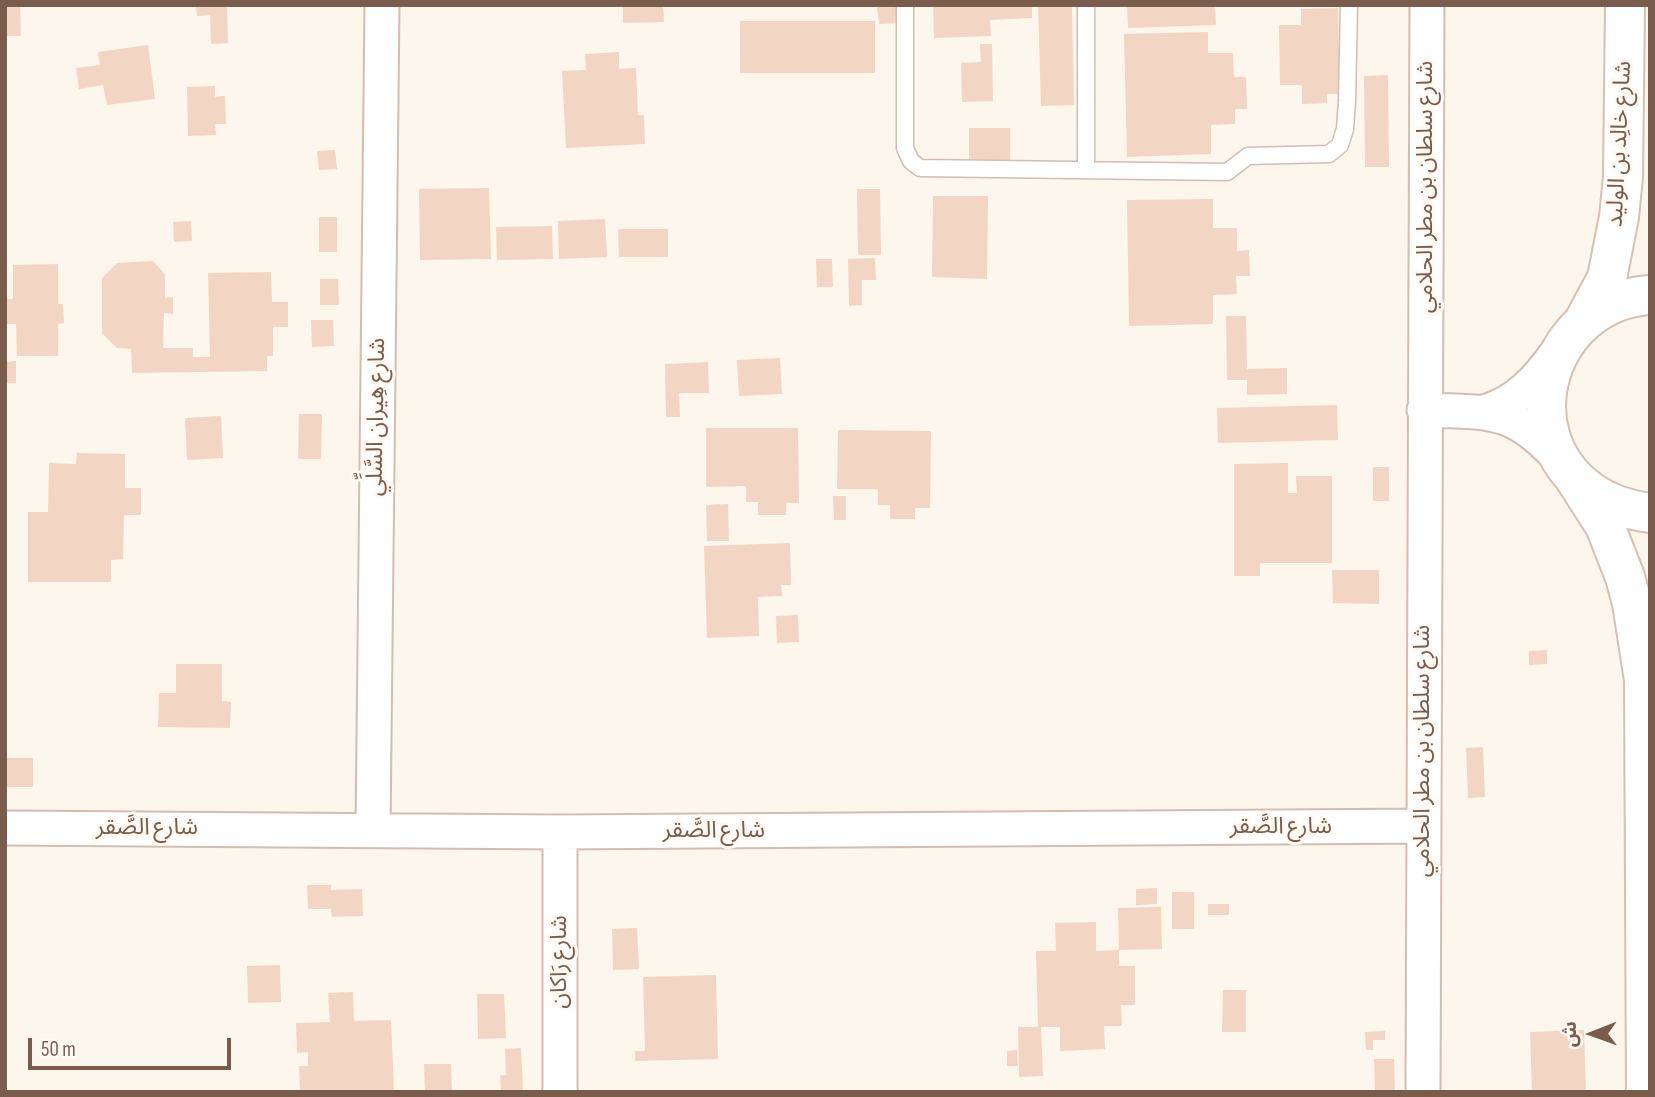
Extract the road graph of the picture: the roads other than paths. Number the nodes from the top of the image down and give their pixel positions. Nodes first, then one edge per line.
1 (382, 5) edge
2 (905, 5) edge
3 (1086, 5) edge
4 (1349, 5) edge
5 (1427, 5) edge
6 (1625, 5) edge
7 (1086, 169) junction
8 (1650, 295) edge
9 (1574, 332) junction
10 (1424, 410) junction
11 (1484, 412) junction
12 (1569, 471) junction
13 (1650, 513) edge
14 (1647, 668) edge
15 (1423, 827) junction
16 (5, 828) edge
17 (373, 830) junction
18 (560, 832) junction
19 (560, 1092) edge
20 (1423, 1092) edge
21 (1646, 1092) edge

1 - 17 street, شارع هِيران السَّلِّي
2 - 7 lane
3 - 7 lane
4 - 7 lane
5 - 10 street, شارع سلطان بن مطر الحلامي
6 - 9 street, شارع خالِد بن الوليد
8 - 9 street
9 - 11 street
9 - 12 street, شارع خالِد بن الوليد
10 - 11 street
10 - 15 street, شارع سلطان بن مطر الحلامي
11 - 12 street
12 - 13 street
12 - 14 street, شارع خالِد بن الوليد
14 - 21 street, شارع خالِد بن الوليد
15 - 18 street, شارع الصَّقر
15 - 20 street, شارع سلطان بن مطر الحلامي
16 - 17 street, شارع الصَّقر
17 - 18 street, شارع الصَّقر
18 - 19 street, شارع رَاكان

